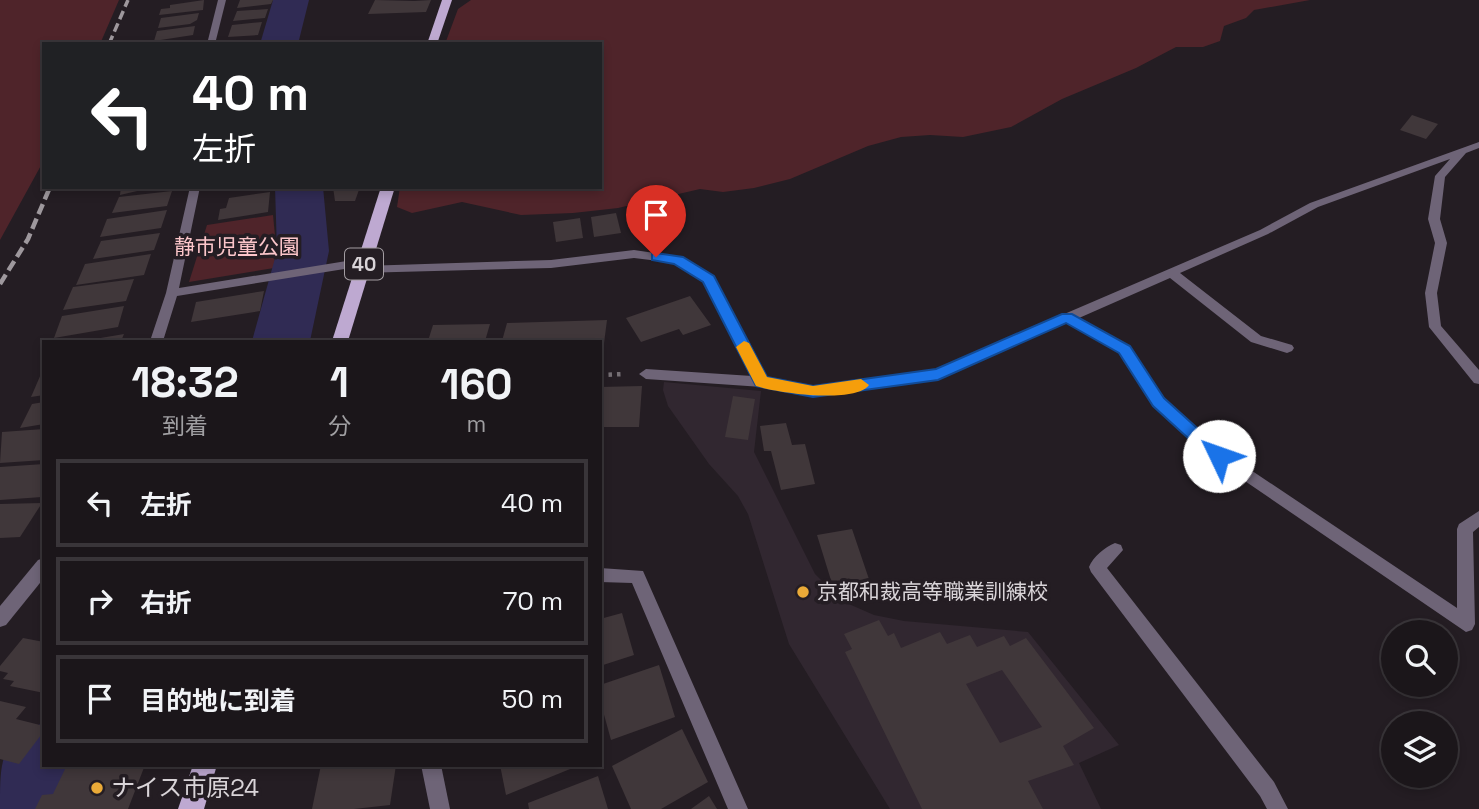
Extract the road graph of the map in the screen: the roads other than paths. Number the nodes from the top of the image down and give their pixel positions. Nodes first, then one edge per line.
1 (222, 0) edge
2 (447, 0) edge
3 (212, 42) edge
4 (433, 42) edge
5 (1479, 145) edge
6 (1462, 151) junction
7 (195, 189) edge
8 (387, 189) edge
9 (364, 266) junction
10 (1170, 272) junction
11 (172, 293) junction
12 (1067, 317) junction
13 (157, 340) edge
14 (340, 340) edge
15 (1287, 348) dead end
16 (646, 374) dead end
17 (1479, 380) edge
18 (762, 382) junction
19 (1479, 518) edge
20 (1115, 550) dead end
21 (42, 567) edge
22 (602, 575) edge
23 (0, 619) edge
24 (204, 767) edge
25 (431, 767) edge
26 (191, 809) edge
27 (440, 809) edge
28 (738, 809) edge
29 (1278, 809) edge

1 - 3 street
2 - 4 main road
5 - 6 street
6 - 10 street
6 - 17 street
7 - 11 street
8 - 9 main road, 40
9 - 11 street
9 - 14 main road, 40
9 - 18 street
10 - 12 street
10 - 15 street
11 - 13 street
12 - 18 street
12 - 19 street
16 - 18 street
20 - 29 street
21 - 23 street
22 - 28 street
24 - 26 main road
25 - 27 street

